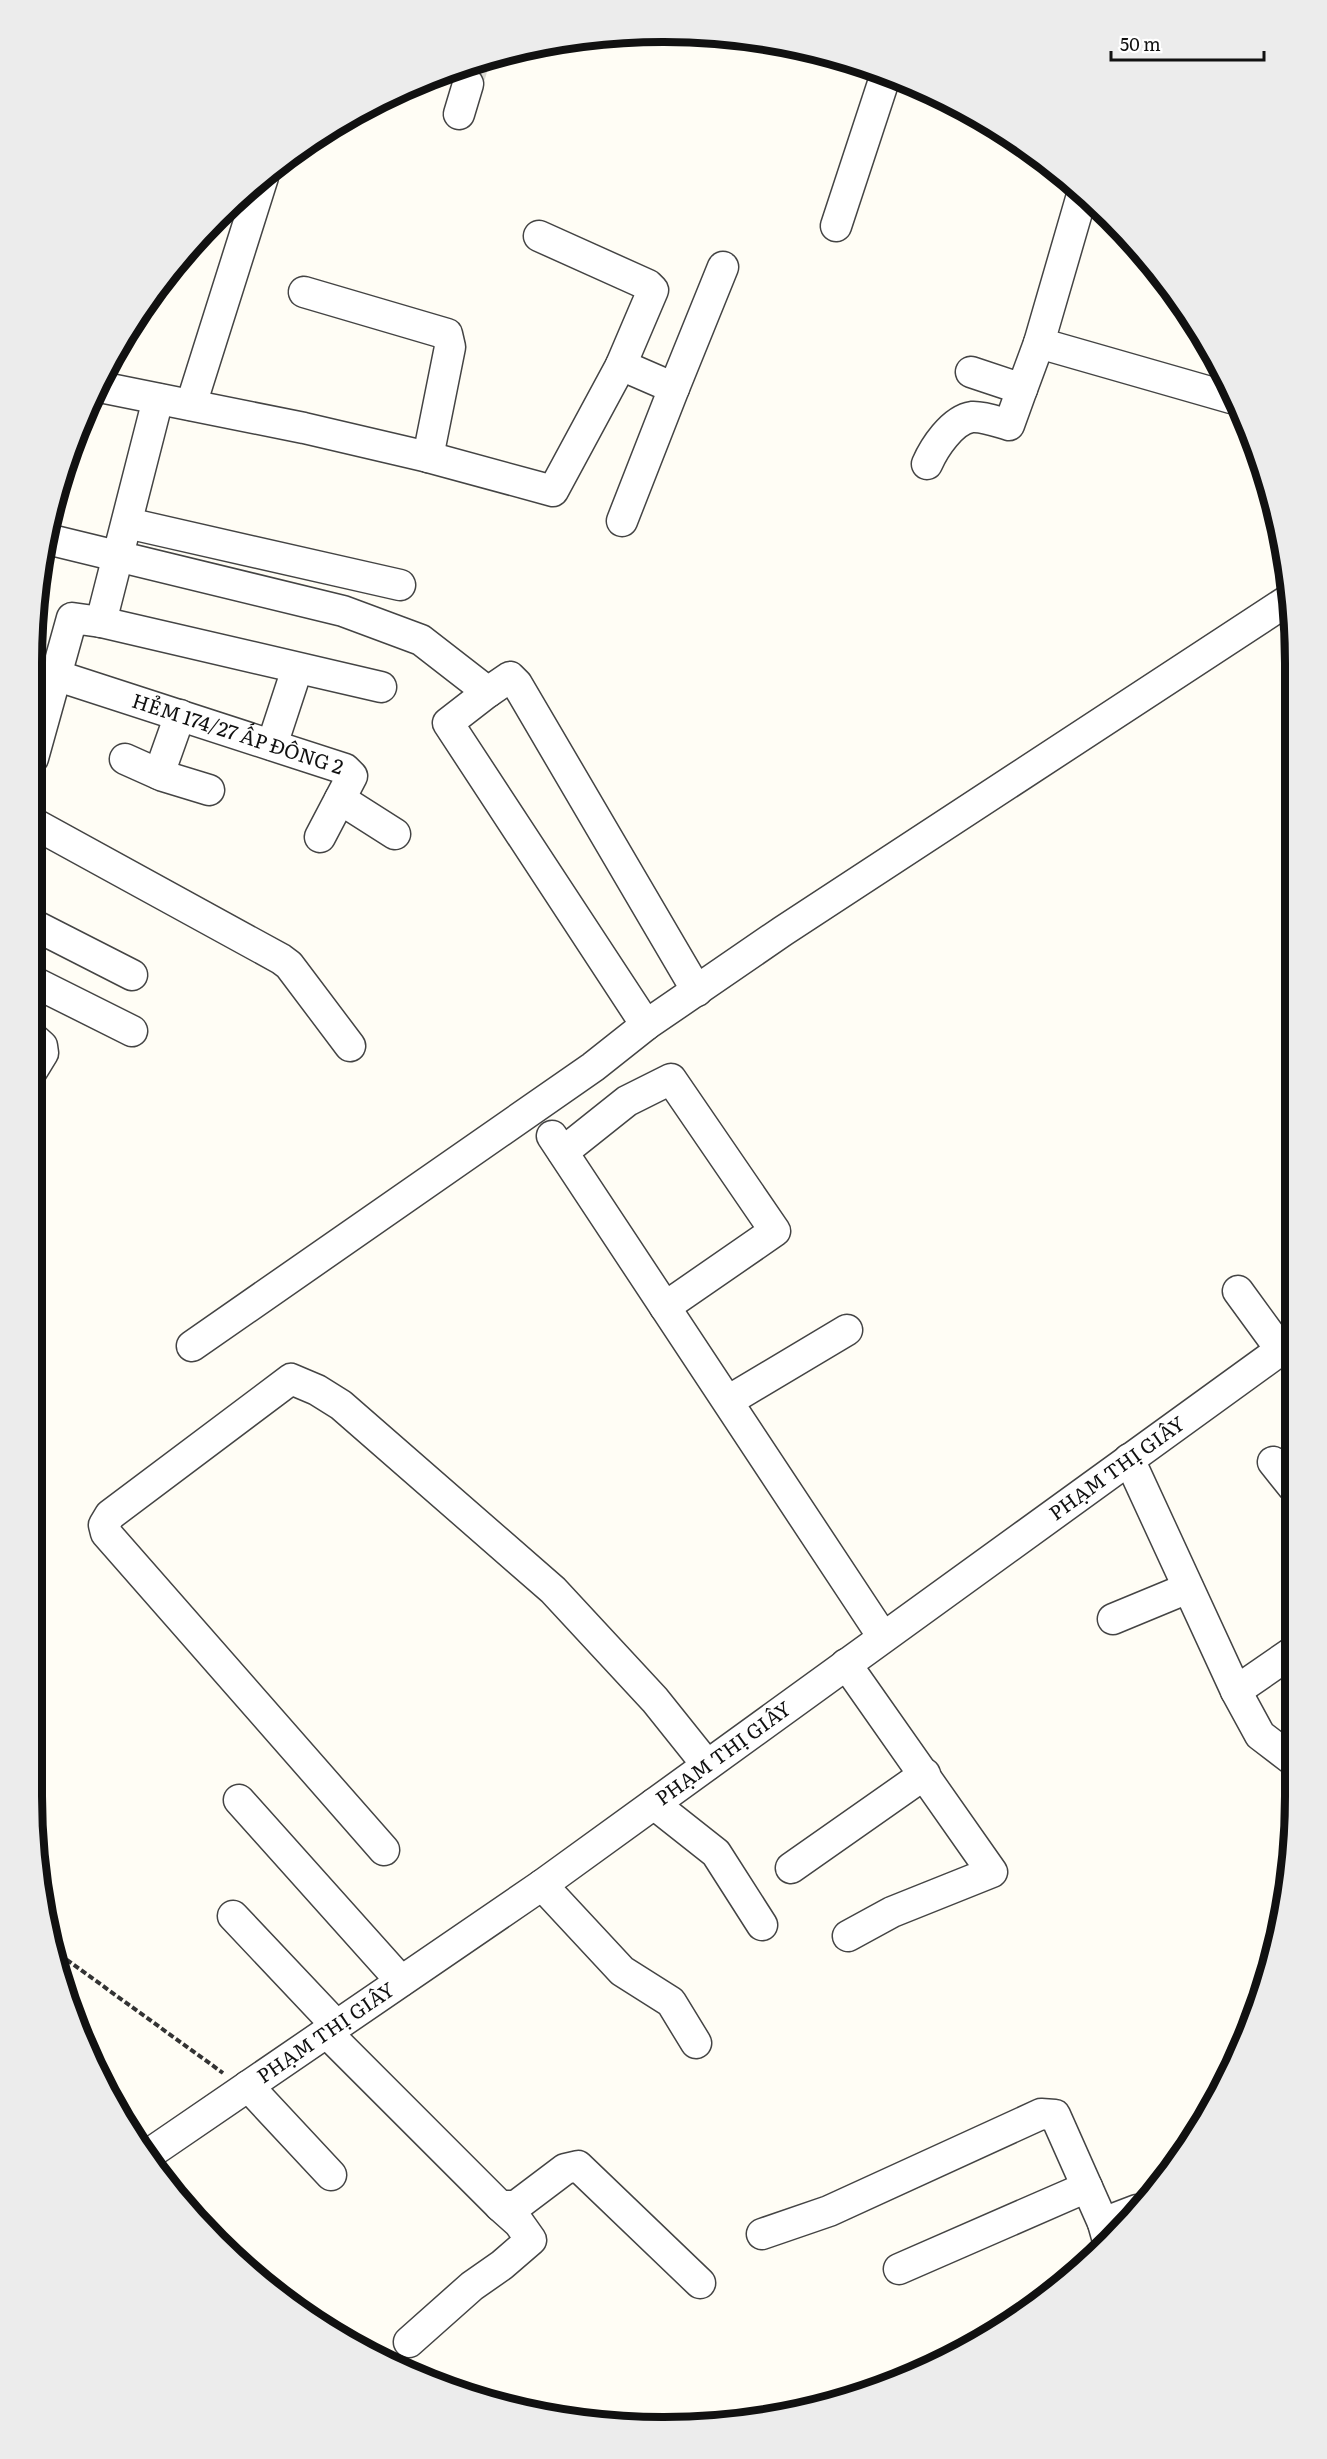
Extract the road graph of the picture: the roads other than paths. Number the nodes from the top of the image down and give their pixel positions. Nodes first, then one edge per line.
1 (883, 82) edge
2 (468, 84) tunnel mouth
3 (459, 114) dead end
4 (258, 193) edge
5 (1080, 202) edge
6 (836, 226) dead end
7 (539, 236) dead end
8 (723, 267) dead end
9 (304, 292) dead end
10 (1039, 343) junction
11 (621, 365) junction
12 (971, 372) dead end
13 (106, 388) edge
14 (674, 388) junction
15 (1022, 389) junction
16 (1224, 396) edge
17 (158, 399) junction
18 (191, 405) junction
19 (428, 457) junction
20 (927, 464) dead end
21 (622, 520) dead end
22 (128, 523) junction
23 (54, 541) edge
24 (119, 558) junction
25 (400, 585) dead end
26 (1282, 604) edge
27 (102, 622) junction
28 (297, 669) junction
29 (55, 675) junction
30 (381, 687) dead end
31 (488, 692) junction
32 (180, 715) junction
33 (42, 724) edge
34 (272, 745) junction
35 (125, 759) dead end
36 (159, 774) junction
37 (209, 790) dead end
38 (340, 799) junction
39 (42, 828) edge
40 (394, 834) dead end
41 (320, 837) dead end
42 (42, 929) edge
43 (132, 975) dead end
44 (42, 986) edge
45 (697, 991) junction
46 (646, 1025) junction
47 (132, 1031) dead end
48 (350, 1046) dead end
49 (1238, 1291) dead end
50 (665, 1307) junction
51 (847, 1330) dead end
52 (1285, 1344) edge
53 (192, 1346) dead end
54 (1285, 1347) edge
55 (728, 1401) junction
56 (1130, 1459) junction
57 (1273, 1462) dead end
58 (1285, 1477) edge
59 (1188, 1588) junction
60 (1113, 1619) dead end
61 (883, 1637) junction
62 (1285, 1657) edge
63 (846, 1664) junction
64 (1236, 1691) junction
65 (1285, 1754) edge
66 (707, 1765) junction
67 (925, 1774) junction
68 (239, 1800) dead end
69 (654, 1804) junction
70 (384, 1850) dead end
71 (791, 1868) dead end
72 (542, 1885) junction
73 (233, 1916) dead end
74 (762, 1925) dead end
75 (848, 1936) dead end
76 (401, 1981) junction
77 (331, 2029) junction
78 (696, 2043) dead end
79 (244, 2089) junction
80 (154, 2151) edge
81 (331, 2175) dead end
82 (1087, 2187) junction
83 (500, 2206) junction
84 (1106, 2232) edge
85 (762, 2234) dead end
86 (900, 2269) dead end
87 (700, 2283) dead end
88 (410, 2342) dead end

1 - 6 street
2 - 3 street
4 - 18 street
5 - 10 street
7 - 11 street
8 - 14 street
9 - 19 street
10 - 15 street
10 - 16 street
11 - 14 street
11 - 19 street
12 - 15 street
13 - 17 street
14 - 21 street
15 - 20 street
17 - 18 street
17 - 22 street
18 - 19 street
22 - 24 street
22 - 25 street
23 - 24 street
24 - 27 street
24 - 31 street
26 - 45 street
27 - 28 street
27 - 29 street
28 - 30 street
28 - 34 street
29 - 32 street, HẺM 174/27 ẤP ĐÔNG 2
29 - 33 street
31 - 45 street
31 - 46 street
32 - 34 street, HẺM 174/27 ẤP ĐÔNG 2
32 - 36 street
34 - 38 street, HẺM 174/27 ẤP ĐÔNG 2
35 - 36 street
36 - 37 street
38 - 40 street
38 - 41 street, HẺM 174/27 ẤP ĐÔNG 2
39 - 48 street
42 - 43 street
44 - 47 street
45 - 46 street
46 - 53 street
49 - 52 street
50 - 50 street
50 - 55 street
51 - 55 street
54 - 56 street, PHẠM THỊ GIÂY
55 - 61 street
56 - 59 street
56 - 61 street, PHẠM THỊ GIÂY
57 - 58 street
59 - 60 street
59 - 64 street
61 - 63 street, PHẠM THỊ GIÂY
62 - 64 street
63 - 66 street, PHẠM THỊ GIÂY
63 - 67 street
64 - 65 street
66 - 69 street, PHẠM THỊ GIÂY
66 - 70 street
67 - 71 street
67 - 75 street
68 - 76 street
69 - 72 street, PHẠM THỊ GIÂY
69 - 74 street
72 - 76 street, PHẠM THỊ GIÂY
72 - 78 street
73 - 77 street
76 - 77 street, PHẠM THỊ GIÂY
77 - 79 street, PHẠM THỊ GIÂY
77 - 83 street
79 - 80 street, PHẠM THỊ GIÂY
79 - 81 street
82 - 84 street
82 - 85 street
82 - 86 street
83 - 87 street
83 - 88 street

